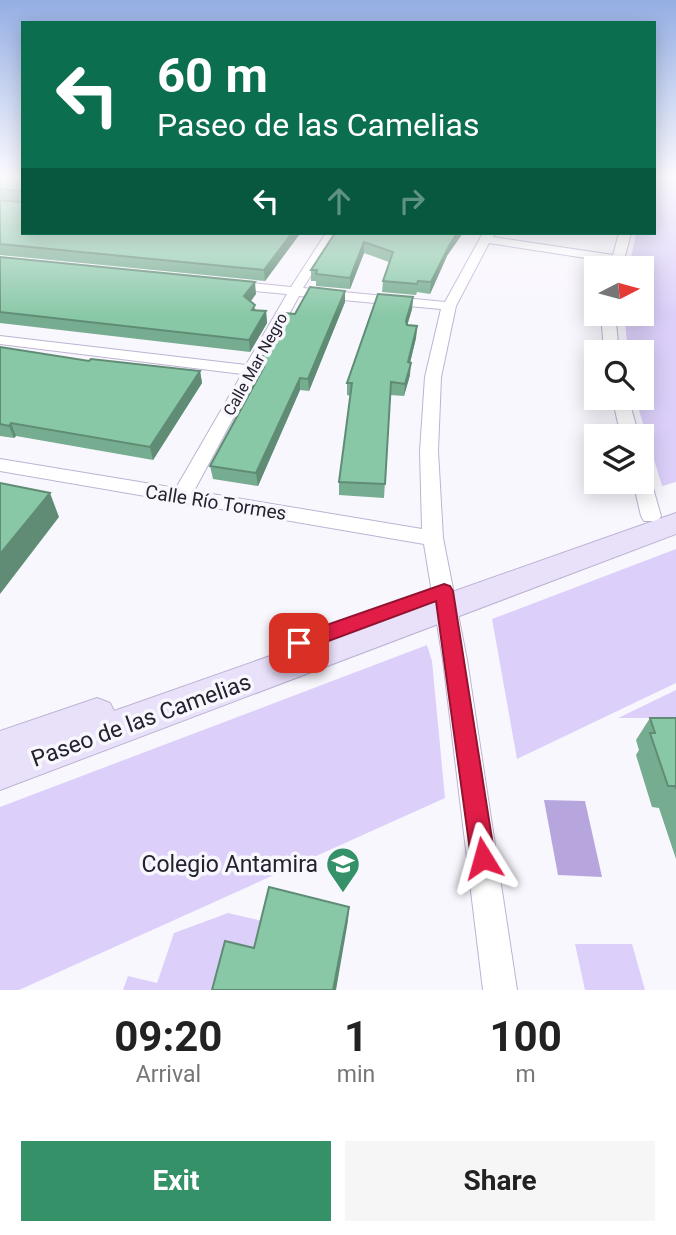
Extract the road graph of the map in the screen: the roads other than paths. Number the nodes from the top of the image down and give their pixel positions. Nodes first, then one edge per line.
1 (330, 235) edge
2 (624, 235) edge
3 (488, 236) edge
4 (584, 256) edge
5 (619, 256) edge
6 (223, 284) edge
7 (295, 291) junction
8 (449, 306) junction
9 (0, 341) edge
10 (251, 370) junction
11 (0, 465) edge
12 (652, 494) edge
13 (181, 497) junction
14 (668, 516) edge
15 (433, 538) junction
16 (445, 599) junction
17 (0, 750) edge
18 (0, 771) edge
19 (500, 990) edge

1 - 7 street, Calle Mar Negro
2 - 5 street
3 - 4 street
3 - 8 street
6 - 7 street
7 - 8 street
7 - 10 street, Calle Mar Negro
8 - 15 street
9 - 10 street
10 - 13 street, Calle Mar Negro
11 - 13 street, Calle Río Tormes
12 - 14 street
13 - 15 street, Calle Río Tormes
14 - 16 street, Paseo de las Camelias
15 - 16 street
16 - 17 street, Paseo de las Camelias
16 - 18 street, Paseo de las Camelias
16 - 19 street

